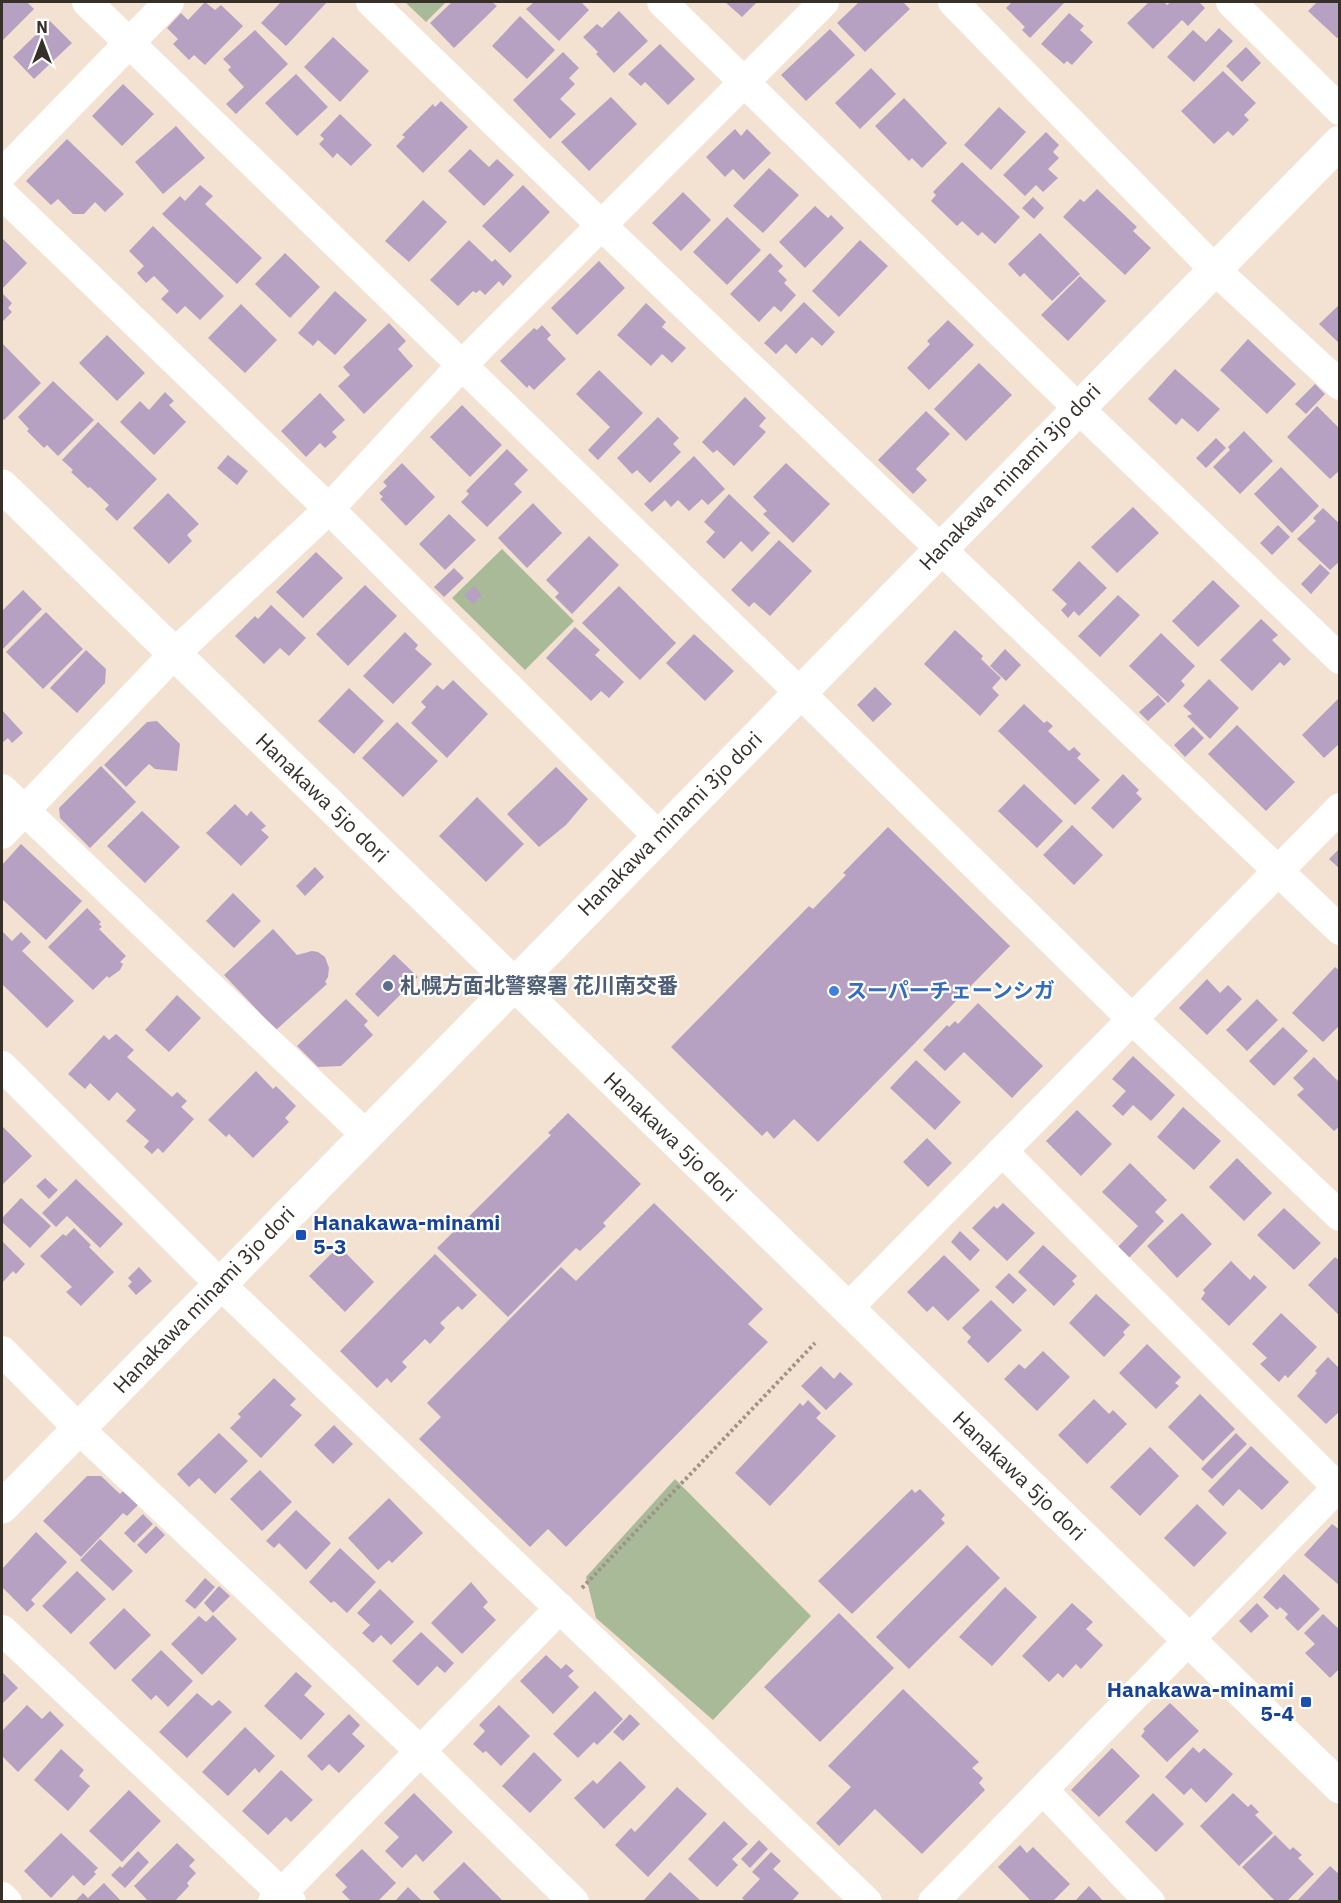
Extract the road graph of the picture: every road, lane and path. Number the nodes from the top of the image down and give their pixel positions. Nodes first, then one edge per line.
1 (87, 2) edge
2 (169, 2) edge
3 (371, 2) edge
4 (662, 2) edge
5 (824, 2) edge
6 (953, 2) edge
7 (1231, 2) edge
8 (129, 43) junction
9 (744, 82) junction
10 (1340, 110) edge
11 (1340, 142) edge
12 (2, 174) edge
13 (2, 194) edge
14 (601, 225) junction
15 (1214, 269) junction
16 (461, 366) junction
17 (1340, 385) edge
18 (1078, 408) junction
19 (2, 486) edge
20 (329, 509) junction
21 (940, 549) junction
22 (174, 654) junction
23 (1340, 658) edge
24 (799, 692) junction
25 (2, 789) edge
26 (1340, 808) edge
27 (23, 812) junction
28 (2, 834) edge
29 (658, 836) junction
30 (1278, 870) junction
31 (1340, 930) edge
32 (513, 984) junction
33 (1132, 1019) junction
34 (2, 1066) edge
35 (366, 1134) junction
36 (1002, 1150) junction
37 (1340, 1216) edge
38 (220, 1284) junction
39 (847, 1308) junction
40 (815, 1343) dead end
41 (2, 1351) edge
42 (79, 1429) junction
43 (1339, 1487) edge
44 (2, 1508) edge
45 (570, 1600) junction
46 (2, 1630) edge
47 (1188, 1640) junction
48 (420, 1751) junction
49 (1340, 1787) edge
50 (1043, 1790) junction
51 (2, 1897) edge
52 (282, 1899) edge
53 (7, 1902) edge
54 (574, 1902) edge
55 (867, 1902) edge
56 (933, 1902) edge
57 (1150, 1902) edge

1 - 8 street
2 - 8 street
3 - 14 street
4 - 9 street
5 - 9 street
6 - 15 street
7 - 10 street
8 - 12 street
8 - 16 street
9 - 14 street
9 - 18 street
11 - 15 street, Hanakawa minami 3jo dori
13 - 20 street
14 - 16 street
14 - 21 street
15 - 17 street
15 - 18 street, Hanakawa minami 3jo dori
16 - 20 street
16 - 24 street
18 - 21 street, Hanakawa minami 3jo dori
18 - 23 street
19 - 22 street, Hanakawa 5jo dori
20 - 22 street
20 - 29 street
21 - 24 street, Hanakawa minami 3jo dori
21 - 30 street
22 - 27 street
22 - 32 street, Hanakawa 5jo dori
24 - 29 street, Hanakawa minami 3jo dori
24 - 33 street
25 - 27 street
26 - 30 street
27 - 28 street
27 - 35 street
29 - 32 street, Hanakawa minami 3jo dori
30 - 31 street
30 - 33 street
32 - 35 street, Hanakawa minami 3jo dori
32 - 39 street, Hanakawa 5jo dori
33 - 36 street
33 - 37 street
34 - 38 street
35 - 38 street, Hanakawa minami 3jo dori
36 - 39 street
36 - 43 street
38 - 42 street, Hanakawa minami 3jo dori
38 - 45 street
39 - 47 street, Hanakawa 5jo dori
40 - 45 path
41 - 42 street
42 - 44 street, Hanakawa minami 3jo dori
42 - 48 street
43 - 47 street
45 - 48 street
45 - 55 street
46 - 52 street
47 - 49 street, Hanakawa 5jo dori
47 - 50 street
48 - 52 street
48 - 54 street
50 - 56 street
50 - 57 street
51 - 53 street

